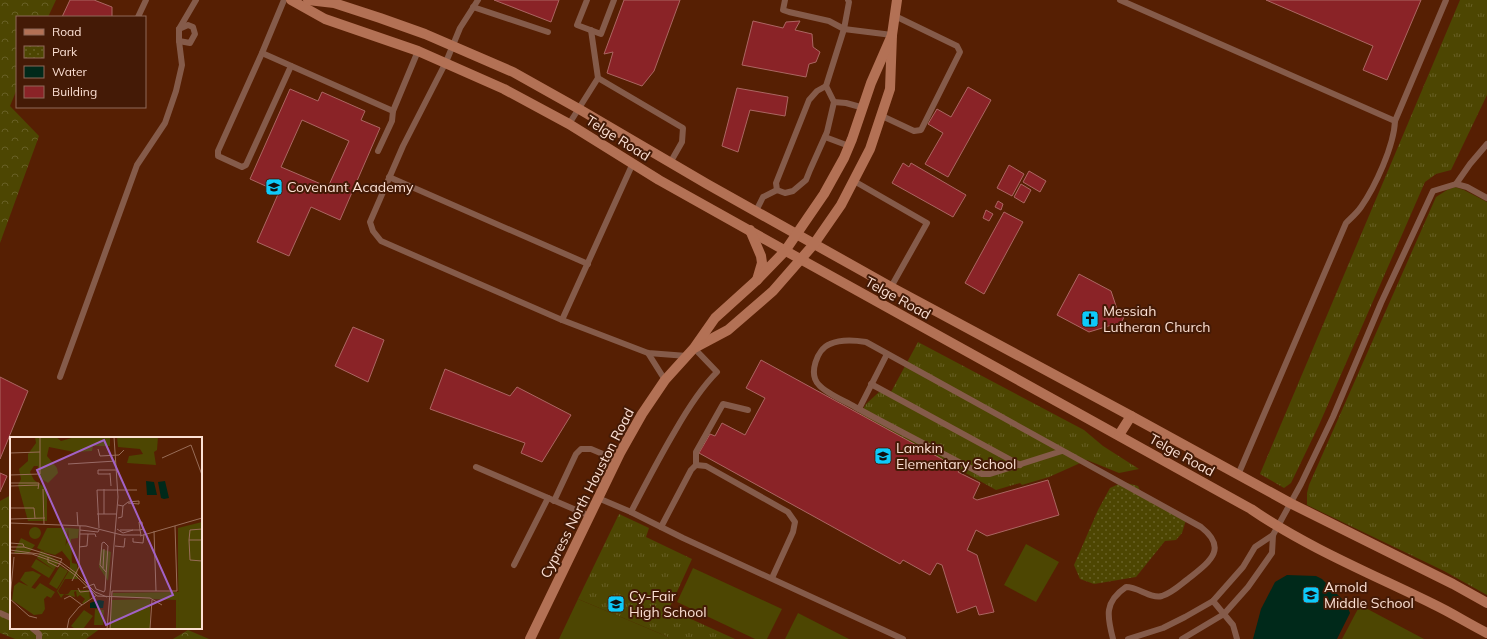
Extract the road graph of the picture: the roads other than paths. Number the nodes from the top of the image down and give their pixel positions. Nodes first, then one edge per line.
1 (146, 0) edge
2 (196, 0) edge
3 (284, 0) edge
4 (291, 0) edge
5 (308, 0) edge
6 (478, 0) edge
7 (586, 0) edge
8 (614, 0) edge
9 (785, 0) edge
10 (848, 0) edge
11 (897, 0) edge
12 (1120, 0) edge
13 (1446, 0) edge
14 (473, 7) junction
15 (138, 16) edge
16 (895, 16) junction
17 (179, 29) junction
18 (844, 29) junction
19 (591, 30) junction
20 (548, 32) dead end
21 (892, 36) junction
22 (179, 41) junction
23 (453, 46) junction
24 (418, 51) junction
25 (262, 53) junction
26 (446, 62) junction
27 (291, 66) junction
28 (598, 78) junction
29 (826, 86) junction
30 (834, 102) junction
31 (864, 108) junction
32 (579, 109) junction
33 (393, 111) junction
34 (882, 116) junction
35 (1395, 121) junction
36 (569, 124) junction
37 (825, 137) junction
38 (1487, 144) edge
39 (849, 146) junction
40 (378, 151) dead end
41 (633, 163) junction
42 (670, 163) junction
43 (389, 177) junction
44 (854, 181) junction
45 (1456, 184) junction
46 (777, 190) junction
47 (1487, 198) edge
48 (756, 211) junction
49 (750, 230) junction
50 (797, 234) junction
51 (814, 244) junction
52 (785, 250) junction
53 (802, 260) junction
54 (588, 264) junction
55 (757, 280) junction
56 (891, 287) junction
57 (562, 320) junction
58 (694, 348) junction
59 (648, 354) junction
60 (887, 354) junction
61 (687, 356) junction
62 (60, 377) dead end
63 (665, 380) junction
64 (871, 384) junction
65 (858, 409) junction
66 (748, 410) dead end
67 (1131, 416) junction
68 (1119, 435) junction
69 (1062, 451) junction
70 (617, 460) junction
71 (696, 465) junction
72 (1020, 465) junction
73 (476, 466) dead end
74 (1238, 475) junction
75 (598, 498) junction
76 (551, 499) junction
77 (1290, 504) junction
78 (631, 512) junction
79 (590, 516) junction
80 (661, 527) junction
81 (1275, 531) junction
82 (514, 565) dead end
83 (772, 578) junction
84 (1213, 601) junction
85 (1487, 603) edge
86 (0, 613) edge
87 (1224, 614) junction
88 (10, 618) edge
89 (33, 629) edge
90 (1487, 633) edge
91 (39, 639) edge
92 (530, 639) edge
93 (903, 639) edge
94 (1112, 639) edge
95 (1128, 639) edge
96 (1182, 639) edge
97 (1237, 639) edge

1 - 15 lane
2 - 17 lane
3 - 25 lane
4 - 24 main road, Telge Road
5 - 23 main road, Telge Road
6 - 14 lane
7 - 19 lane
8 - 19 lane
9 - 18 lane
10 - 18 lane
11 - 16 main road, Cypress North Houston Road
12 - 35 lane
13 - 35 lane
14 - 20 lane
14 - 23 lane
16 - 21 main road, Cypress North Houston Road
16 - 34 lane
17 - 22 lane
17 - 22 lane
18 - 21 lane
18 - 29 lane
19 - 28 lane
21 - 31 main road, Cypress North Houston Road
21 - 34 main road, Cypress North Houston Road
22 - 62 lane
23 - 26 lane
23 - 32 main road, Telge Road
24 - 26 main road, Telge Road
24 - 33 lane
25 - 27 lane
25 - 27 lane
26 - 36 main road, Telge Road
26 - 43 lane
27 - 33 lane
28 - 32 lane
28 - 42 lane
29 - 30 lane
29 - 46 lane
30 - 31 lane
30 - 37 lane
31 - 39 main road, Cypress North Houston Road
32 - 36 lane
32 - 42 main road, Telge Road
33 - 40 lane
34 - 44 main road, Cypress North Houston Road
35 - 74 lane
36 - 41 main road, Telge Road
37 - 39 lane
37 - 46 lane
38 - 45 lane
39 - 50 main road, Cypress North Houston Road
41 - 49 main road, Telge Road
41 - 54 lane
42 - 48 main road, Telge Road
43 - 54 lane
43 - 57 lane
44 - 51 main road, Cypress North Houston Road
44 - 56 lane
45 - 47 lane
45 - 77 lane
46 - 48 lane
48 - 50 main road, Telge Road
49 - 52 main road, Telge Road
49 - 55 main road
50 - 51 main road, Telge Road
50 - 52 main road, Cypress North Houston Road
51 - 53 main road, Cypress North Houston Road
51 - 56 main road, Telge Road
52 - 53 main road, Telge Road
52 - 55 main road, Cypress North Houston Road
53 - 58 main road, Cypress North Houston Road
53 - 68 main road, Telge Road
54 - 57 lane
55 - 58 main road, Cypress North Houston Road
56 - 67 main road, Telge Road
57 - 59 lane
58 - 61 main road, Cypress North Houston Road
58 - 78 lane
59 - 61 lane
59 - 63 lane
60 - 64 lane
60 - 65 lane
60 - 69 lane
61 - 63 main road, Cypress North Houston Road
63 - 70 main road, Cypress North Houston Road
64 - 65 lane
64 - 72 lane
65 - 72 lane
66 - 71 lane
67 - 68 main road
67 - 74 main road, Telge Road
68 - 81 main road, Telge Road
69 - 72 lane
69 - 94 lane
70 - 75 main road, Cypress North Houston Road
70 - 76 lane
71 - 80 lane
71 - 83 lane
73 - 76 lane
74 - 77 main road, Telge Road
75 - 78 lane
75 - 79 main road, Cypress North Houston Road
76 - 79 lane
76 - 82 lane
77 - 81 lane
77 - 85 main road, Telge Road
78 - 80 lane
79 - 92 main road, Cypress North Houston Road
80 - 83 lane
81 - 84 lane
81 - 87 lane
81 - 90 main road, Telge Road
83 - 93 lane
84 - 87 lane
84 - 95 lane
86 - 88 lane
87 - 96 lane
87 - 97 lane
89 - 91 lane

